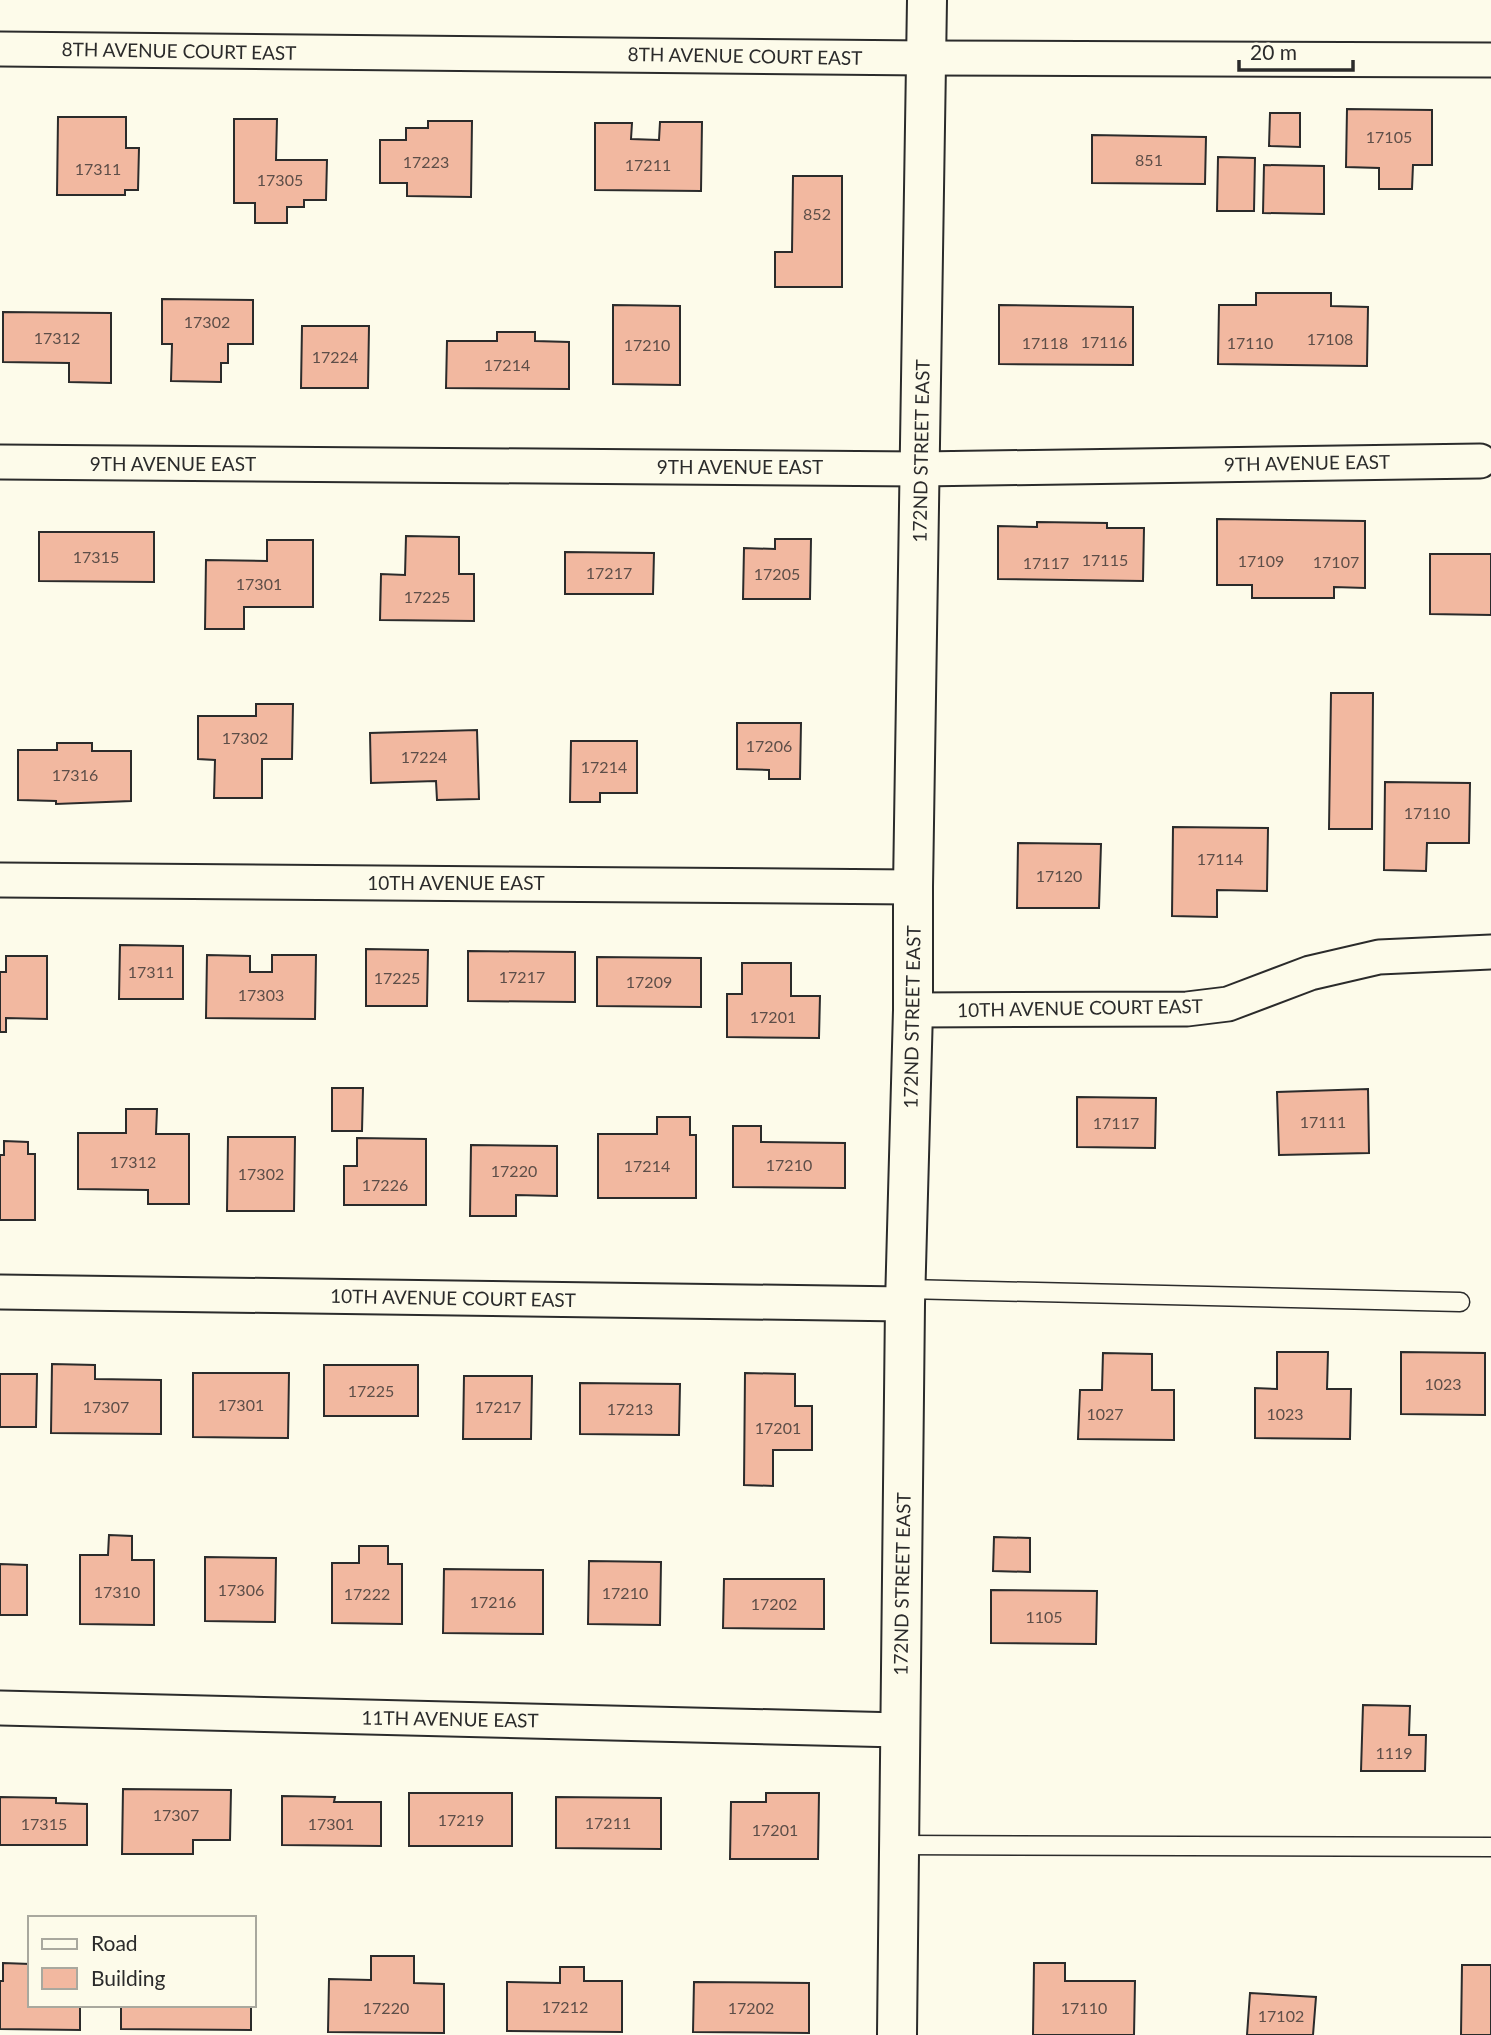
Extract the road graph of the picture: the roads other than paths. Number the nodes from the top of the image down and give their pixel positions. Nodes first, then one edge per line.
1 (928, 0) edge
2 (0, 49) edge
3 (927, 58) junction
4 (1491, 60) edge
5 (1480, 461) dead end
6 (0, 462) edge
7 (920, 468) junction
8 (0, 880) edge
9 (913, 887) junction
10 (1491, 952) edge
11 (913, 1010) junction
12 (0, 1292) edge
13 (906, 1296) junction
14 (1460, 1302) dead end
15 (0, 1708) edge
16 (900, 1730) junction
17 (899, 1845) junction
18 (1491, 1847) edge
19 (897, 2035) edge

1 - 3 street, 172ND STREET EAST
2 - 3 street, 8TH AVENUE COURT EAST
3 - 4 street, 8TH AVENUE COURT EAST
3 - 7 street, 172ND STREET EAST
5 - 7 street, 9TH AVENUE EAST
6 - 7 street, 9TH AVENUE EAST
7 - 9 street, 172ND STREET EAST
8 - 9 street, 10TH AVENUE EAST
9 - 11 street, 172ND STREET EAST
10 - 11 street, 10TH AVENUE COURT EAST
11 - 13 street, 172ND STREET EAST
12 - 13 street, 10TH AVENUE COURT EAST
13 - 14 lane
13 - 16 street, 172ND STREET EAST
15 - 16 street, 11TH AVENUE EAST
16 - 17 street, 172ND STREET EAST
17 - 18 lane
17 - 19 street, 172ND STREET EAST

